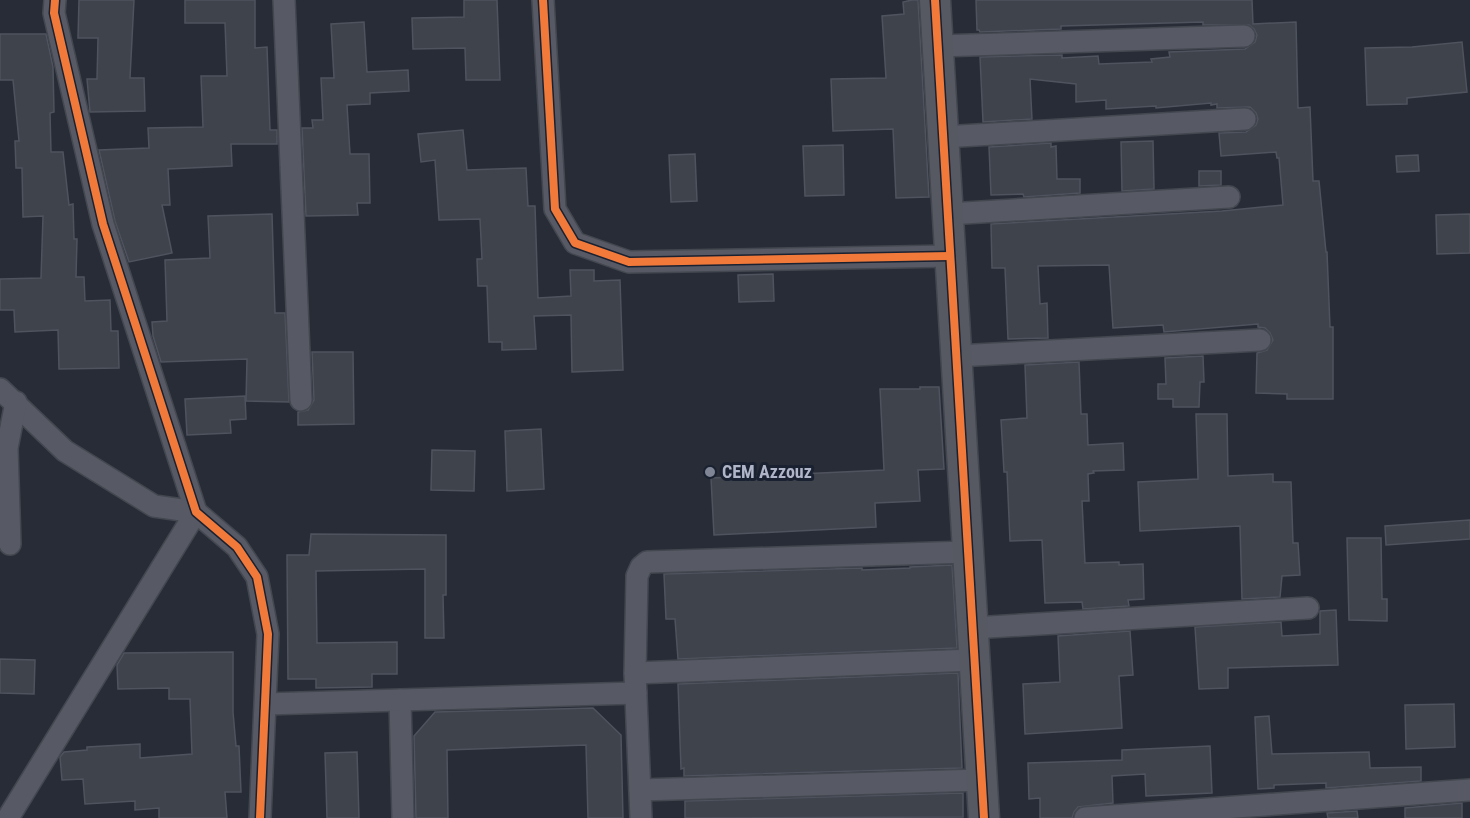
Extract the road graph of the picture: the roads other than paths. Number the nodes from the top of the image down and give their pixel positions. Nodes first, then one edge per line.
1 (55, 0) edge
2 (284, 0) edge
3 (543, 0) edge
4 (935, 0) edge
5 (1244, 36) dead end
6 (938, 46) junction
7 (1245, 119) dead end
8 (943, 137) junction
9 (1229, 197) dead end
10 (948, 214) junction
11 (950, 256) junction
12 (1260, 340) dead end
13 (956, 356) junction
14 (8, 395) edge
15 (301, 400) dead end
16 (196, 512) junction
17 (10, 544) dead end
18 (967, 552) junction
19 (1308, 608) dead end
20 (972, 628) junction
21 (974, 660) junction
22 (636, 683) junction
23 (400, 700) junction
24 (266, 704) junction
25 (981, 780) junction
26 (640, 790) junction
27 (1470, 790) edge
28 (8, 818) edge
29 (260, 818) edge
30 (403, 818) edge
31 (641, 818) edge
32 (984, 818) edge
33 (1085, 818) edge

1 - 16 street
2 - 15 street
3 - 11 street
4 - 6 street
5 - 6 street
6 - 8 street
7 - 8 street
8 - 10 street
9 - 10 street
10 - 11 street
11 - 13 street
12 - 13 street
13 - 18 street
14 - 16 street
14 - 17 street
16 - 24 street
16 - 28 street
18 - 20 street
18 - 22 street
19 - 20 street
20 - 21 street
21 - 22 street
21 - 25 street
22 - 23 street
22 - 26 street
23 - 24 street
23 - 30 street
24 - 29 street
25 - 26 street
25 - 32 street
26 - 31 street
27 - 33 street

